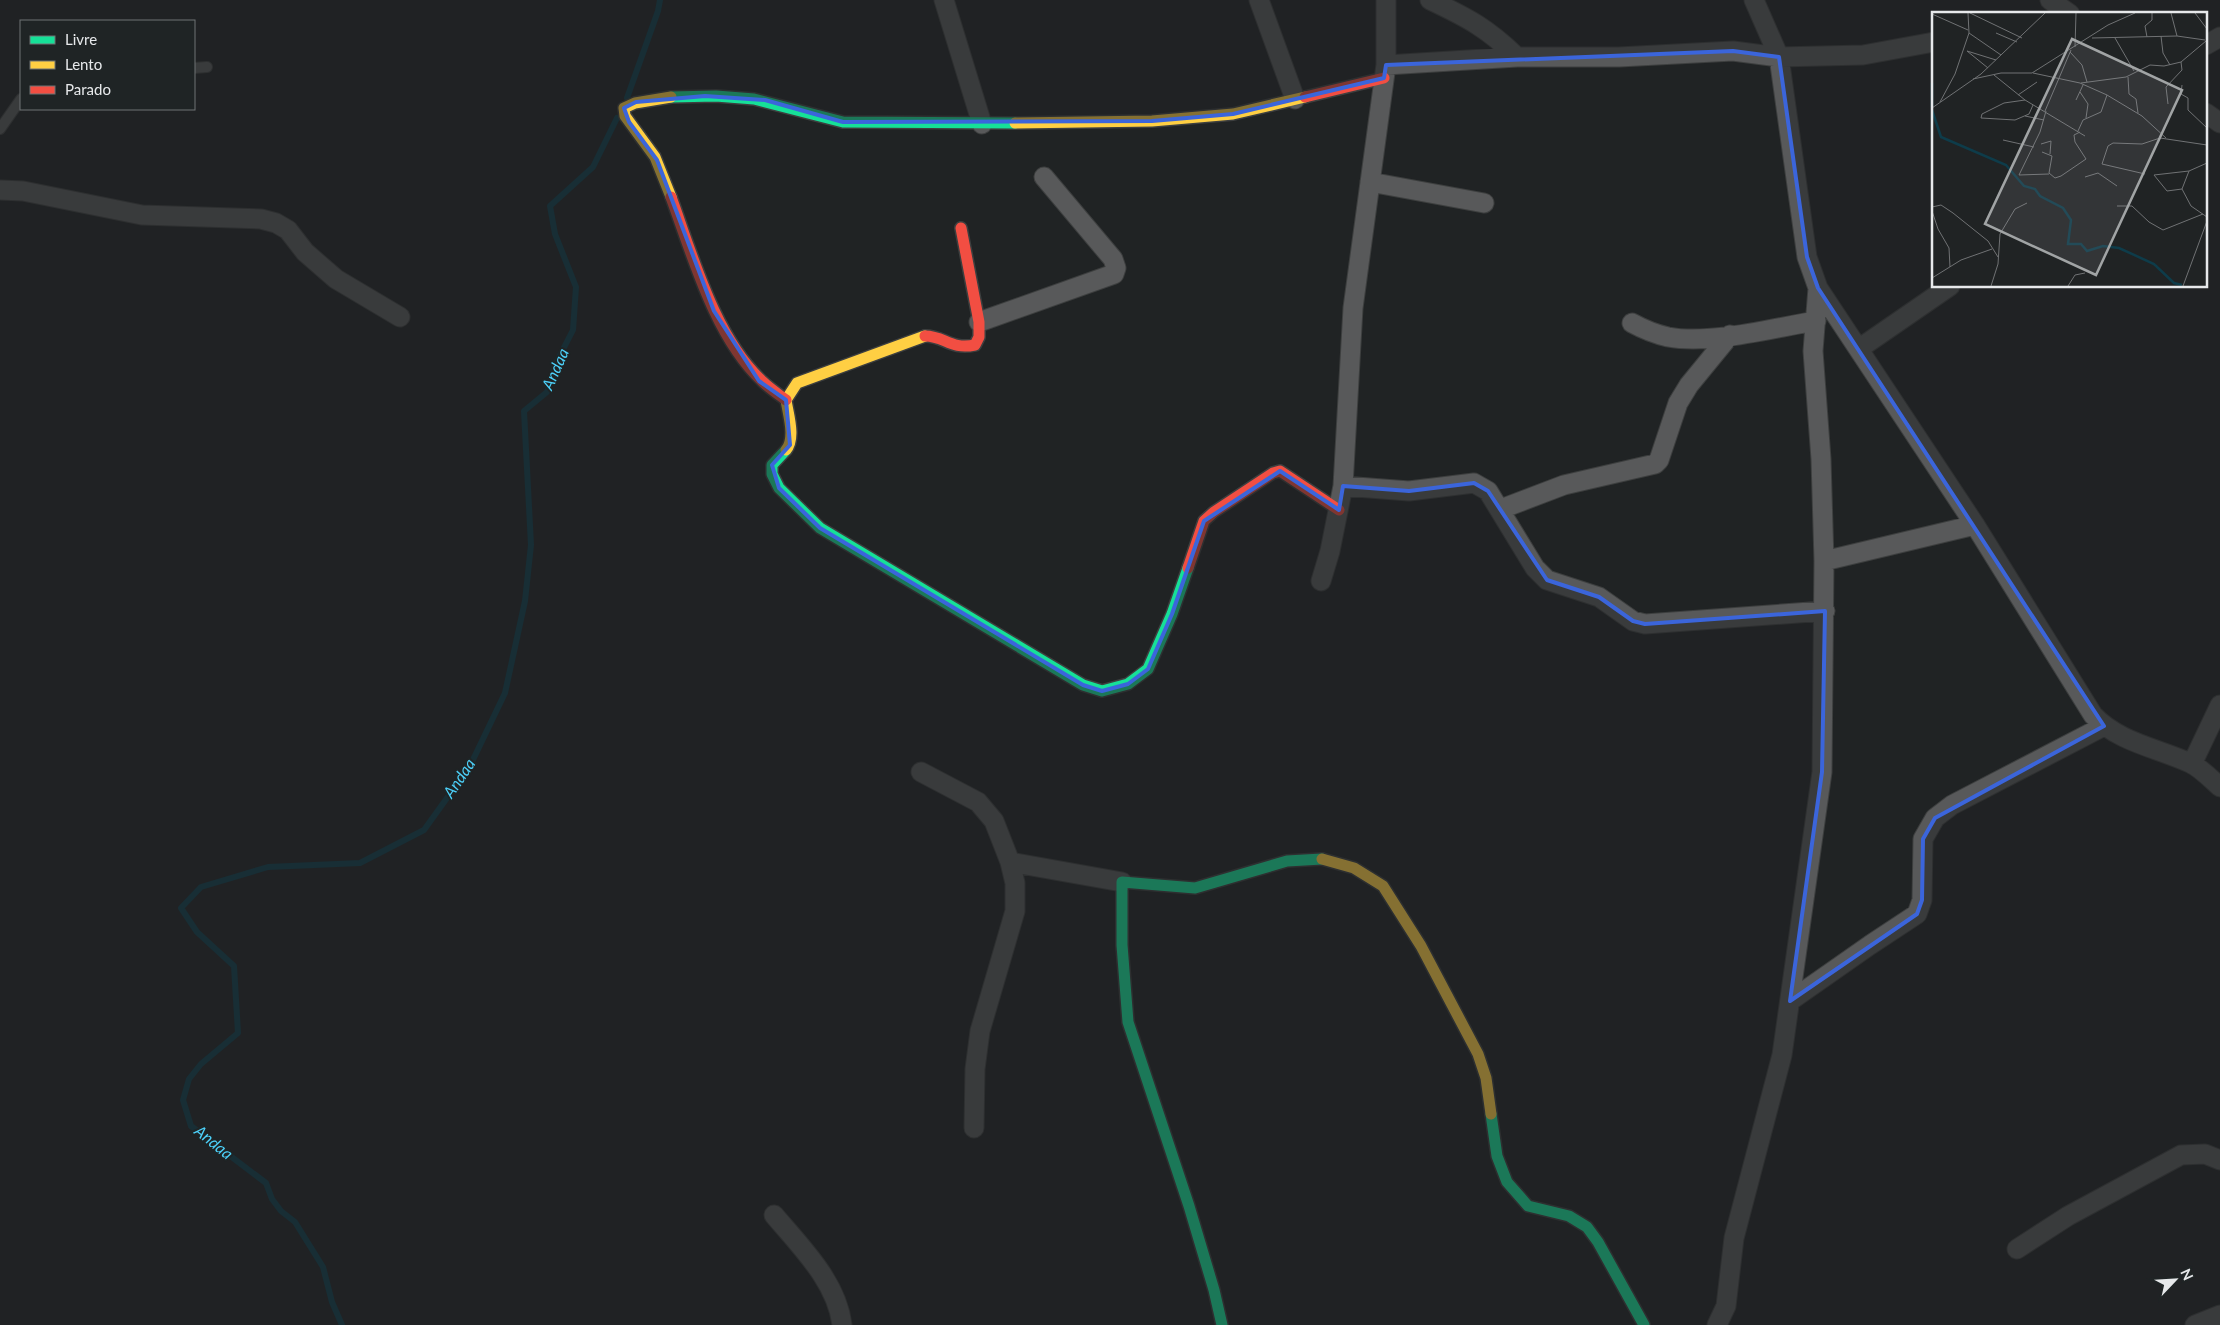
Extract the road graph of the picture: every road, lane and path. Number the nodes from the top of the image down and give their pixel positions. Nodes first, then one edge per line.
1 (944, 0) edge
2 (1259, 0) edge
3 (1386, 0) edge
4 (1430, 0) edge
5 (1754, 0) edge
6 (2050, 0) edge
7 (2067, 12) edge
8 (2220, 37) edge
9 (1932, 42) edge
10 (2208, 44) edge
11 (1517, 57) junction
12 (1779, 57) junction
13 (207, 67) dead end
14 (195, 68) edge
15 (1385, 72) junction
16 (1295, 99) junction
17 (20, 100) edge
18 (2208, 114) edge
19 (2220, 123) edge
20 (982, 124) junction
21 (0, 129) edge
22 (1044, 177) dead end
23 (1370, 182) junction
24 (0, 190) edge
25 (1484, 203) dead end
26 (961, 228) dead end
27 (1818, 288) junction
28 (1947, 288) edge
29 (400, 316) dead end
30 (1816, 321) junction
31 (979, 322) junction
32 (1632, 323) dead end
33 (1730, 335) junction
34 (1860, 348) junction
35 (786, 400) junction
36 (1343, 486) junction
37 (1501, 509) junction
38 (1339, 510) junction
39 (1975, 525) junction
40 (1824, 560) junction
41 (1321, 581) dead end
42 (1825, 611) junction
43 (2220, 705) edge
44 (2104, 726) junction
45 (2192, 764) junction
46 (921, 772) dead end
47 (2220, 787) edge
48 (1010, 862) junction
49 (1122, 882) junction
50 (1790, 1001) junction
51 (974, 1128) dead end
52 (2220, 1160) edge
53 (774, 1215) dead end
54 (2017, 1249) dead end
55 (2220, 1315) edge
56 (842, 1325) edge
57 (1222, 1325) edge
58 (1644, 1325) edge
59 (1717, 1325) edge
60 (2195, 1325) edge

1 - 20 street
2 - 16 street
3 - 15 street
4 - 11 street
5 - 12 street
6 - 7 street
8 - 10 street
9 - 12 street
11 - 12 street
11 - 15 street
12 - 27 street
13 - 14 lane
15 - 16 street
15 - 23 street
16 - 20 street
17 - 21 lane
18 - 19 street
20 - 35 street
22 - 31 street
23 - 25 street
23 - 36 street
24 - 29 street
26 - 31 street
27 - 30 street
27 - 34 street
28 - 34 street
30 - 33 street
30 - 40 street
31 - 35 street
32 - 33 street
33 - 37 street
34 - 39 street
35 - 38 street
36 - 37 street
36 - 38 street
37 - 42 street
38 - 41 street
39 - 40 street
39 - 44 street
40 - 42 street
42 - 50 street
43 - 45 street
44 - 45 street
44 - 50 street
45 - 47 street
46 - 48 street
48 - 49 street
48 - 51 street
49 - 57 street
49 - 58 street
50 - 59 street
52 - 54 street
53 - 56 street
55 - 60 street

